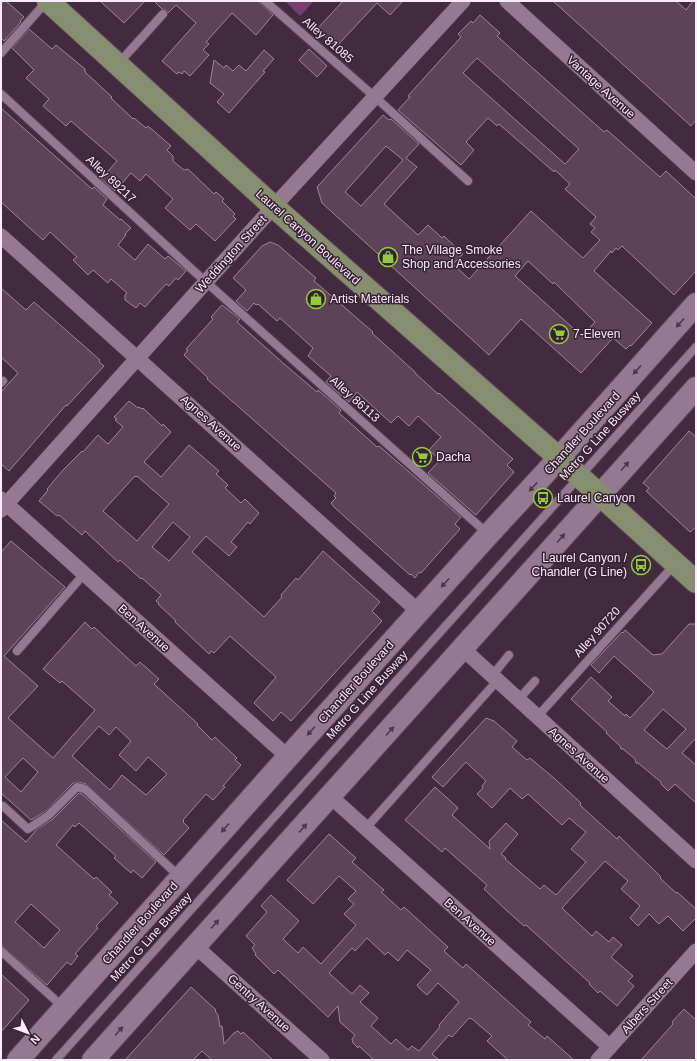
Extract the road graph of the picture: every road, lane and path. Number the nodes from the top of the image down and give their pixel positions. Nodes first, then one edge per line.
1 (47, 1) edge
2 (265, 1) edge
3 (463, 1) edge
4 (507, 1) edge
5 (163, 14) dead end
6 (1, 53) edge
7 (117, 64) junction
8 (1, 94) edge
9 (375, 97) junction
10 (696, 173) edge
11 (468, 181) dead end
12 (274, 207) junction
13 (1, 236) edge
14 (206, 282) junction
15 (696, 304) edge
16 (696, 347) edge
17 (138, 357) junction
18 (696, 388) edge
19 (560, 458) junction
20 (579, 477) junction
21 (599, 495) junction
22 (3, 504) edge
23 (489, 534) junction
24 (676, 564) junction
25 (84, 574) junction
26 (696, 582) edge
27 (419, 612) junction
28 (463, 649) junction
29 (17, 651) dead end
30 (509, 655) dead end
31 (494, 678) junction
32 (535, 681) dead end
33 (518, 700) junction
34 (537, 717) junction
35 (288, 757) junction
36 (331, 797) junction
37 (3, 806) dead end
38 (366, 828) junction
39 (696, 861) edge
40 (181, 877) junction
41 (196, 946) junction
42 (1, 951) edge
43 (696, 951) edge
44 (64, 1008) junction
45 (610, 1047) junction
46 (18, 1060) edge
47 (56, 1060) edge
48 (93, 1060) edge
49 (322, 1060) edge
50 (598, 1060) edge

1 - 6 lane
1 - 7 main road, Laurel Canyon Boulevard
2 - 9 lane, Alley 81085
3 - 9 street, Weddington Street
4 - 10 street, Vantage Avenue
5 - 7 lane
7 - 12 main road, Laurel Canyon Boulevard
8 - 14 lane, Alley 89217
9 - 11 lane, Alley 81085
9 - 12 street, Weddington Street
12 - 14 street, Weddington Street
12 - 19 main road, Laurel Canyon Boulevard
13 - 17 street, Agnes Avenue
14 - 17 street, Weddington Street
14 - 23 lane, Alley 86113
15 -> 19 street, Chandler Boulevard
16 - 20 lane, Metro G Line Busway
17 - 22 street, Weddington Street
17 - 27 street, Agnes Avenue
21 -> 18 street
19 - 20 main road, Laurel Canyon Boulevard
19 -> 23 street, Chandler Boulevard
20 - 21 main road, Laurel Canyon Boulevard
20 - 47 lane, Metro G Line Busway
21 - 24 main road, Laurel Canyon Boulevard
28 -> 21 street
22 - 25 street, Ben Avenue
23 -> 27 street, Chandler Boulevard
24 - 26 main road, Laurel Canyon Boulevard
24 - 34 lane, Alley 90720
25 - 29 lane
25 - 35 street, Ben Avenue
27 -> 35 street, Chandler Boulevard
28 - 31 street, Agnes Avenue
36 -> 28 street
30 - 31 lane
31 - 33 street, Agnes Avenue
31 - 38 lane
32 - 33 lane
33 - 34 street, Agnes Avenue
34 - 39 street, Agnes Avenue
35 -> 40 street, Chandler Boulevard
36 - 38 street, Ben Avenue
41 -> 36 street
37 - 40 lane
38 - 45 street, Ben Avenue
40 - 44 street, Chandler Boulevard
48 -> 41 street
41 - 49 street, Gentry Avenue
42 - 44 lane
43 - 45 street, Albers Street
44 - 46 street, Chandler Boulevard
45 - 50 street, Albers Street

